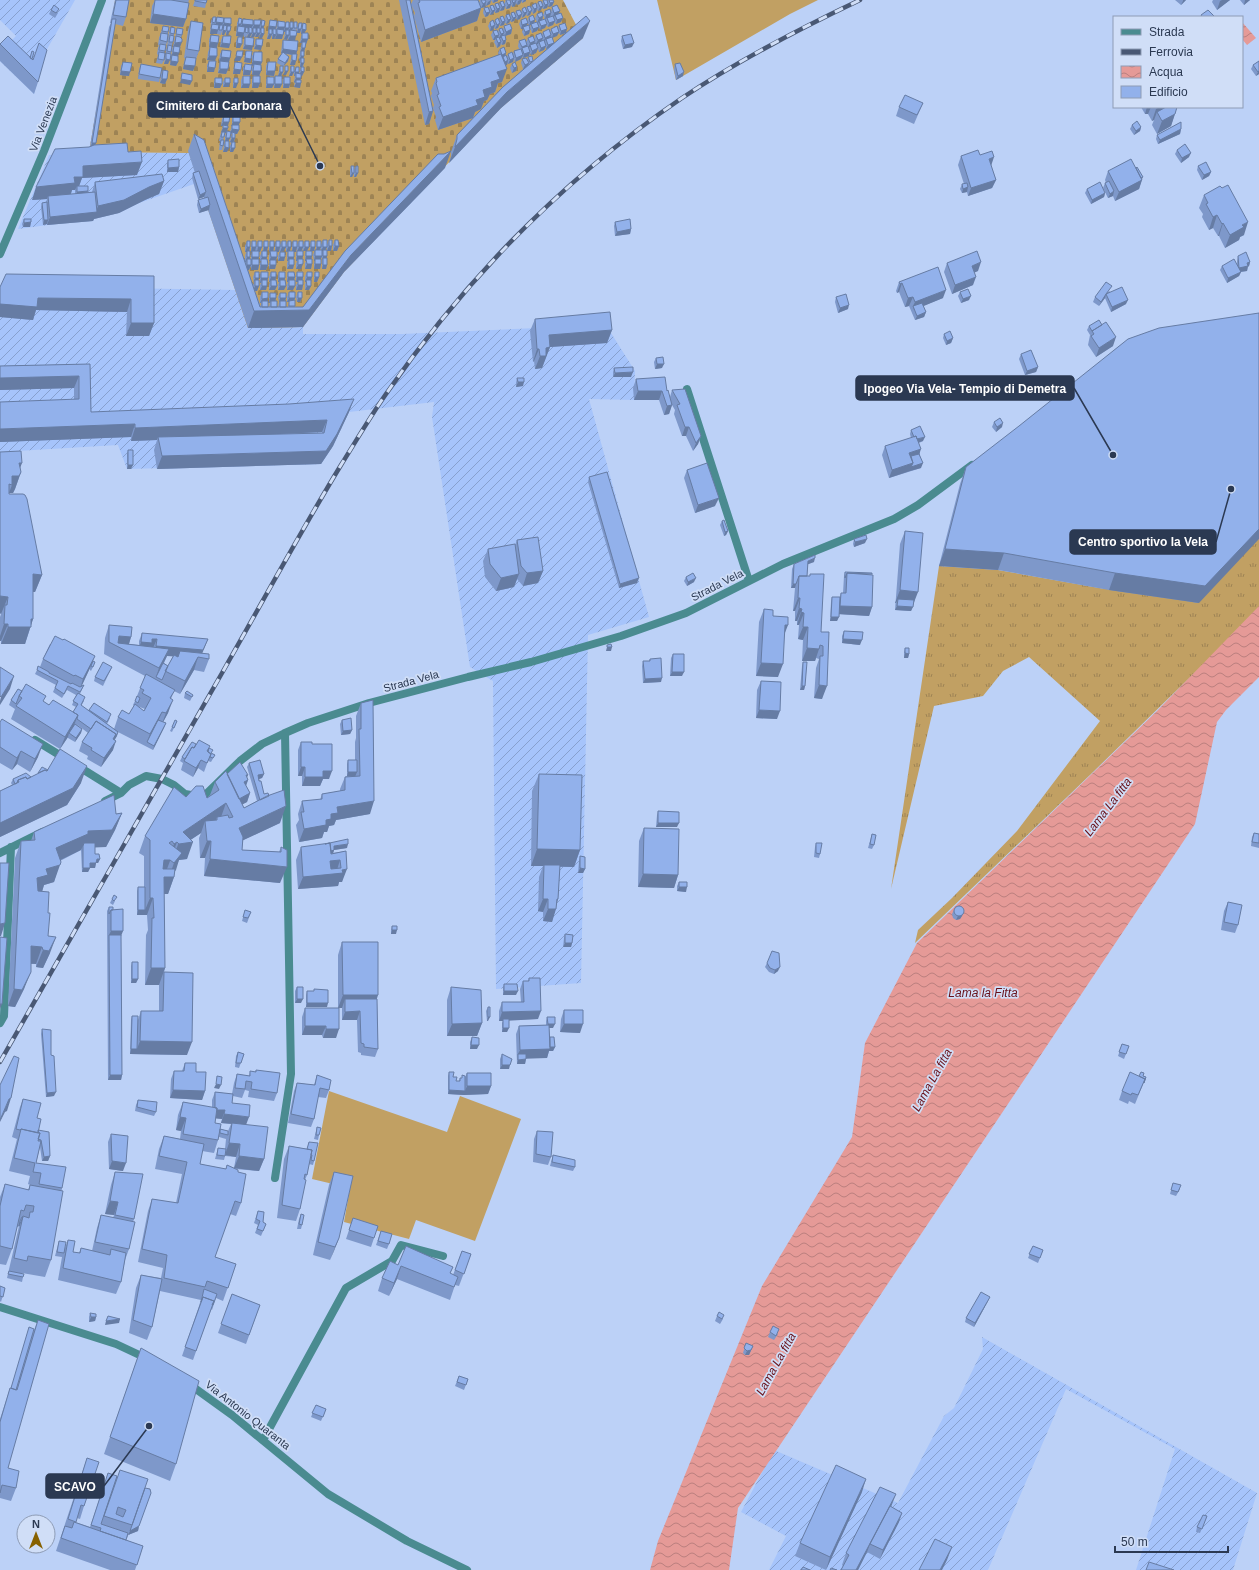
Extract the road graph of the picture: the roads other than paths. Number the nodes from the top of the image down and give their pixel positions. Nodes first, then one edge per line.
1 (102, 0) edge
2 (0, 254) edge
3 (687, 389) edge
4 (978, 461) edge
5 (749, 581) junction
6 (285, 733) junction
7 (27, 735) edge
8 (121, 793) junction
9 (100, 803) edge
10 (52, 827) edge
11 (11, 847) junction
12 (0, 853) edge
13 (0, 1023) edge
14 (275, 1178) dead end
15 (443, 1256) dead end
16 (0, 1307) edge
17 (156, 1363) edge
18 (184, 1381) edge
19 (263, 1440) junction
20 (467, 1570) edge

1 - 2 street, Via Venezia
3 - 5 street
4 - 5 street, Strada Vela
5 - 6 street, Strada Vela
6 - 8 street, Strada Vela
6 - 14 street
7 - 8 street
8 - 9 street
10 - 11 street
11 - 12 street
11 - 13 street
15 - 19 street
16 - 17 street
18 - 19 street, Via Antonio Quaranta
19 - 20 street, Via Antonio Quaranta

